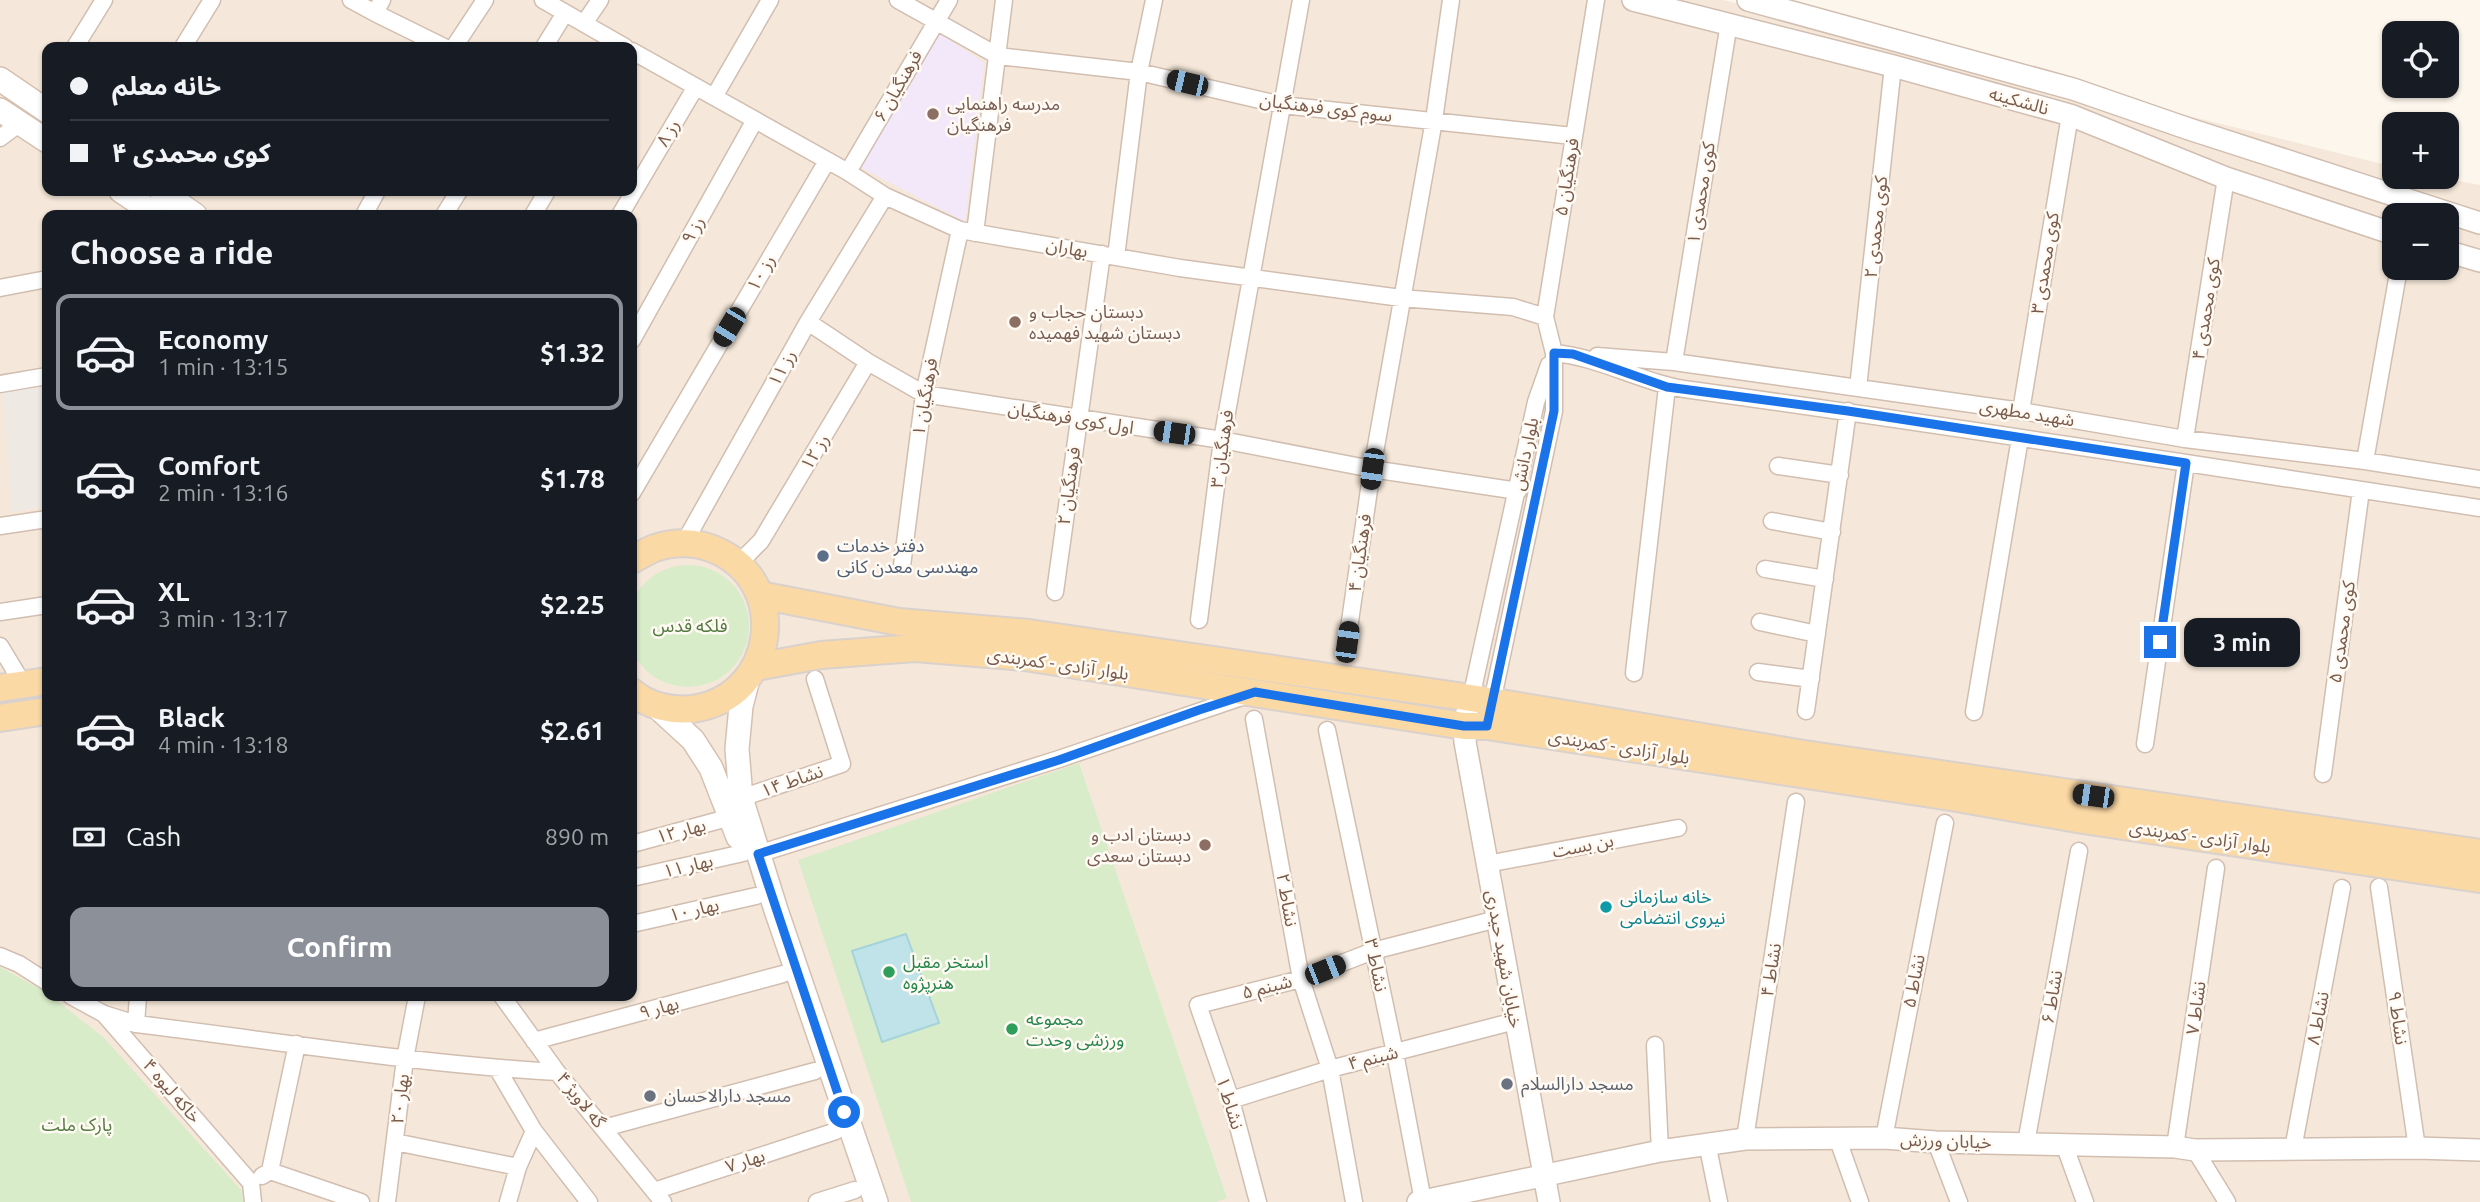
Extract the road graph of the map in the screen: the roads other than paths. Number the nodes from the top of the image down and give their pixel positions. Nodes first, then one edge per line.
1 (104, 0) edge
2 (212, 0) edge
3 (351, 0) edge
4 (485, 0) edge
5 (543, 0) edge
6 (600, 0) edge
7 (770, 0) edge
8 (898, 0) edge
9 (949, 0) edge
10 (1004, 0) edge
11 (1154, 0) edge
12 (1301, 0) edge
13 (1451, 0) edge
14 (1596, 0) edge
15 (1633, 0) edge
16 (1748, 0) edge
17 (378, 7) edge
18 (565, 13) junction
19 (935, 21) junction
20 (585, 22) junction
21 (1729, 23) junction
22 (78, 42) edge
23 (186, 42) edge
24 (436, 42) edge
25 (457, 42) edge
26 (547, 42) edge
27 (617, 42) edge
28 (637, 54) edge
29 (998, 56) junction
30 (1893, 66) junction
31 (1139, 72) junction
32 (0, 79) edge
33 (695, 88) junction
34 (714, 97) junction
35 (42, 102) edge
36 (1282, 105) junction
37 (0, 110) edge
38 (2070, 116) junction
39 (755, 120) junction
40 (1434, 120) junction
41 (20, 123) junction
42 (1573, 136) junction
43 (0, 138) edge
44 (42, 138) edge
45 (827, 161) junction
46 (848, 172) junction
47 (2226, 178) junction
48 (637, 186) edge
49 (128, 196) edge
50 (169, 196) edge
51 (885, 196) junction
52 (150, 210) edge
53 (188, 210) edge
54 (2480, 223) edge
55 (2382, 230) edge
56 (968, 231) junction
57 (2459, 255) edge
58 (1109, 256) junction
59 (2480, 261) edge
60 (1251, 278) junction
61 (42, 280) edge
62 (2397, 280) edge
63 (0, 288) edge
64 (1401, 298) junction
65 (1545, 317) junction
66 (808, 322) junction
67 (637, 331) edge
68 (1554, 353) junction
69 (1573, 354) junction
70 (868, 362) junction
71 (1674, 362) junction
72 (42, 377) edge
73 (0, 384) edge
74 (1667, 387) junction
75 (1858, 388) junction
76 (924, 394) junction
77 (1848, 411) junction
78 (2021, 411) junction
79 (1078, 419) junction
80 (2020, 438) junction
81 (2185, 439) junction
82 (1222, 440) junction
83 (2365, 461) junction
84 (2186, 463) junction
85 (1778, 466) dead end
86 (1372, 469) junction
87 (1840, 475) junction
88 (2480, 479) edge
89 (637, 484) edge
90 (2361, 490) junction
91 (1518, 491) junction
92 (2480, 508) edge
93 (42, 520) edge
94 (1772, 521) dead end
95 (0, 526) edge
96 (1832, 532) junction
97 (684, 543) junction
98 (637, 557) edge
99 (738, 564) junction
100 (902, 566) dead end
101 (1765, 569) dead end
102 (1825, 579) junction
103 (1055, 592) dead end
104 (760, 595) junction
105 (42, 606) edge
106 (0, 612) edge
107 (1199, 620) dead end
108 (1760, 622) dead end
109 (1818, 634) junction
110 (898, 635) junction
111 (1347, 642) dead end
112 (0, 646) edge
113 (1758, 672) dead end
114 (752, 673) junction
115 (1634, 673) dead end
116 (816, 678) dead end
117 (1811, 679) junction
118 (23, 684) edge
119 (1255, 692) junction
120 (637, 695) edge
121 (656, 706) junction
122 (1806, 711) dead end
123 (1974, 712) dead end
124 (42, 713) edge
125 (0, 718) edge
126 (1254, 719) dead end
127 (1476, 719) junction
128 (1327, 730) dead end
129 (2146, 744) dead end
130 (2323, 774) dead end
131 (1796, 802) dead end
132 (736, 808) junction
133 (1944, 823) dead end
134 (1678, 828) dead end
135 (637, 842) edge
136 (2079, 851) dead end
137 (751, 853) junction
138 (2480, 853) edge
139 (1487, 864) junction
140 (2216, 868) dead end
141 (637, 877) edge
142 (2480, 878) edge
143 (2379, 887) dead end
144 (2342, 888) dead end
145 (757, 896) junction
146 (1497, 919) junction
147 (637, 923) edge
148 (1373, 951) junction
149 (0, 956) edge
150 (783, 974) junction
151 (42, 979) edge
152 (1301, 979) junction
153 (80, 1001) edge
154 (138, 1001) edge
155 (416, 1001) edge
156 (506, 1001) edge
157 (1198, 1005) joint
158 (104, 1014) junction
159 (1515, 1021) junction
160 (136, 1024) junction
161 (534, 1041) junction
162 (297, 1044) junction
163 (1655, 1045) dead end
164 (1395, 1053) junction
165 (405, 1059) junction
166 (497, 1069) junction
167 (1330, 1069) junction
168 (816, 1071) junction
169 (558, 1072) junction
170 (1231, 1100) junction
171 (604, 1128) junction
172 (534, 1131) junction
173 (836, 1131) junction
174 (1884, 1138) junction
175 (1745, 1139) junction
176 (1838, 1140) junction
177 (396, 1142) junction
178 (1936, 1142) junction
179 (1707, 1143) junction
180 (2026, 1143) junction
181 (2064, 1144) junction
182 (2417, 1148) junction
183 (2185, 1149) junction
184 (2293, 1149) junction
185 (2480, 1150) edge
186 (1660, 1152) junction
187 (518, 1167) junction
188 (270, 1171) junction
189 (1543, 1175) junction
190 (251, 1183) junction
191 (857, 1196) edge
192 (659, 1197) edge
193 (253, 1202) edge
194 (361, 1202) edge
195 (387, 1202) edge
196 (508, 1202) edge
197 (589, 1202) edge
198 (817, 1202) edge
199 (876, 1202) edge
200 (1258, 1202) edge
201 (1354, 1202) edge
202 (1420, 1202) edge
203 (1549, 1202) edge
204 (1719, 1202) edge
205 (1860, 1202) edge
206 (1959, 1202) edge
207 (2085, 1202) edge
208 (2227, 1202) edge

1 - 22 street
2 - 23 street
3 - 17 street
4 - 25 street
5 - 18 street
6 - 20 street
7 - 34 street
8 - 19 street
9 - 19 street, فرهنگیان ۶
10 - 29 street, فرهنگیان ۱
11 - 31 street, فرهنگیان ۲
12 - 36 street, فرهنگیان ۳
13 - 40 street, فرهنگیان ۴
14 - 42 street, فرهنگیان ۵
15 - 21 street, نالشکینه
16 - 54 street, نالشکینه
17 - 24 street
18 - 20 street
18 - 26 street
19 - 29 street
19 - 46 street, فرهنگیان ۶
20 - 27 street
21 - 30 street, نالشکینه
21 - 71 street, کوی محمدی ۱
28 - 33 street, بهاران
29 - 31 street, سوم کوی فرهنگیان
29 - 56 street, فرهنگیان ۱
30 - 38 street, نالشکینه
30 - 75 street, کوی محمدی ۲
31 - 36 street, سوم کوی فرهنگیان
31 - 58 street, فرهنگیان ۲
32 - 35 main road
33 - 34 street, بهاران
33 - 48 street, رز ۸
34 - 39 street, بهاران
36 - 40 street, سوم کوی فرهنگیان
36 - 60 street, فرهنگیان ۳
37 - 41 main road
38 - 47 street, نالشکینه
38 - 78 street, کوی محمدی ۳
39 - 45 street, بهاران
39 - 67 street, رز ۹
40 - 42 street, سوم کوی فرهنگیان
40 - 64 street, فرهنگیان ۴
41 - 43 street
41 - 44 main road
42 - 65 street, فرهنگیان ۵
45 - 46 street, بهاران
45 - 89 street, رز ۱۰
46 - 51 street, بهاران
47 - 55 street, نالشکینه
47 - 81 street, کوی محمدی ۴
49 - 52 main road
50 - 53 main road
51 - 56 street, بهاران
51 - 66 street, رز ۱۱
56 - 58 street, بهاران
56 - 76 street, فرهنگیان ۱
57 - 59 street
58 - 60 street, بهاران
58 - 79 street, فرهنگیان ۲
60 - 64 street, بهاران
60 - 82 street, فرهنگیان ۳
61 - 63 street
62 - 83 street
64 - 65 street, بهاران
64 - 86 street, فرهنگیان ۴
65 - 68 street, فرهنگیان ۵
66 - 70 street, اول کوی فرهنگیان
66 - 97 street, رز ۱۱
68 - 69 street
68 - 91 street, بلوار دانش
68 - 127 street, بلوار دانش
69 - 71 street, شهید مطهری
69 - 74 street
70 - 76 street, اول کوی فرهنگیان
70 - 99 street, رز ۱۲
71 - 75 street, شهید مطهری
72 - 73 street
74 - 77 street
74 - 115 street
75 - 78 street, شهید مطهری
76 - 79 street, اول کوی فرهنگیان
76 - 100 street, فرهنگیان ۱
77 - 80 street
77 - 87 street
78 - 81 street, شهید مطهری
79 - 82 street, اول کوی فرهنگیان
79 - 103 street, فرهنگیان ۲
80 - 84 street
80 - 123 street
81 - 83 street, شهید مطهری
82 - 86 street, اول کوی فرهنگیان
82 - 107 street, فرهنگیان ۳
83 - 88 street, شهید مطهری
84 - 90 street
84 - 129 street
85 - 87 street
86 - 91 street, اول کوی فرهنگیان
86 - 111 street, فرهنگیان ۴
87 - 96 street
90 - 92 street
90 - 130 street, کوی محمدی ۵
91 - 127 street, بلوار دانش
93 - 95 street
94 - 96 street
96 - 102 street
97 - 98 main road
97 - 99 main road
99 - 104 main road
101 - 102 street
102 - 109 street
104 - 110 main road, بلوار آزادی - کمربندی
104 - 114 main road
105 - 106 street
108 - 109 street
109 - 117 street
110 - 114 main road, بلوار آزادی - کمربندی
110 - 119 main road, بلوار آزادی - کمربندی
110 - 127 main road, بلوار آزادی - کمربندی
112 - 118 street
113 - 117 street
114 - 121 main road
114 - 132 main road
116 - 132 street, نشاط ۱۴
117 - 122 street
119 - 127 main road, بلوار آزادی - کمربندی
119 - 137 street, بهار ۱۱
120 - 121 main road
121 - 132 main road
124 - 125 main road
126 - 152 street, نشاط ۲
127 - 138 main road, بلوار آزادی - کمربندی
127 - 139 street, خیابان شهید حیدری
127 - 142 main road, بلوار آزادی - کمربندی
128 - 148 street, نشاط ۳
131 - 175 street, نشاط ۴
132 - 135 street, بهار ۱۲
132 - 137 main road
133 - 174 street, نشاط ۵
134 - 139 street, بن بست
136 - 180 street, نشاط ۶
137 - 141 street, بهار ۱۱
137 - 145 main road
137 - 199 main road
139 - 146 street, خیابان شهید حیدری
140 - 183 street, نشاط ۷
143 - 182 street, نشاط ۹
144 - 184 street, نشاط ۸
145 - 147 street, بهار ۱۰
145 - 150 main road
146 - 148 street, شبنم ۵
146 - 159 street, خیابان شهید حیدری
148 - 152 street, شبنم ۵
148 - 164 street, نشاط ۳
149 - 151 street
150 - 161 street, بهار ۹
150 - 168 main road
152 - 157 street, شبنم ۵
152 - 167 street, نشاط ۲
153 - 158 street, خاکه لیوه ۴
154 - 160 street
155 - 165 street, بهار ۲۰
156 - 161 street, گه لاویژ ۴
157 - 170 street, نشاط ۱
158 - 160 street
158 - 190 street, خاکه لیوه ۴
159 - 164 street, شبنم ۴
159 - 189 street, خیابان شهید حیدری
160 - 162 street
161 - 169 street, گه لاویژ ۴
162 - 165 street
162 - 188 street
163 - 186 street
164 - 167 street, شبنم ۴
164 - 202 street, نشاط ۳
165 - 166 street
165 - 177 street, بهار ۲۰
166 - 169 street
166 - 172 street
167 - 170 street, شبنم ۴
167 - 201 street, نشاط ۲
168 - 171 street
168 - 173 main road
169 - 171 street, گه لاویژ ۴
170 - 200 street, نشاط ۱
171 - 192 street, گه لاویژ ۴
172 - 187 street
172 - 197 street
173 - 191 main road
173 - 192 street, بهار ۷
174 - 176 street, خیابان ورزش
174 - 178 street, خیابان ورزش
175 - 176 street, خیابان ورزش
175 - 179 street, خیابان ورزش
176 - 205 street
177 - 187 street
177 - 195 street, بهار ۲۰
178 - 180 street, خیابان ورزش
178 - 206 street
179 - 186 street, خیابان ورزش
179 - 204 street
180 - 181 street, خیابان ورزش
181 - 183 street, خیابان ورزش
181 - 207 street
182 - 184 street, خیابان ورزش
182 - 185 street, خیابان ورزش
183 - 184 street, خیابان ورزش
183 - 208 street
186 - 189 street, خیابان ورزش
187 - 196 street
188 - 190 street
188 - 194 street
189 - 202 street, خیابان ورزش
189 - 203 street, خیابان شهید حیدری
190 - 193 street
191 - 198 street

